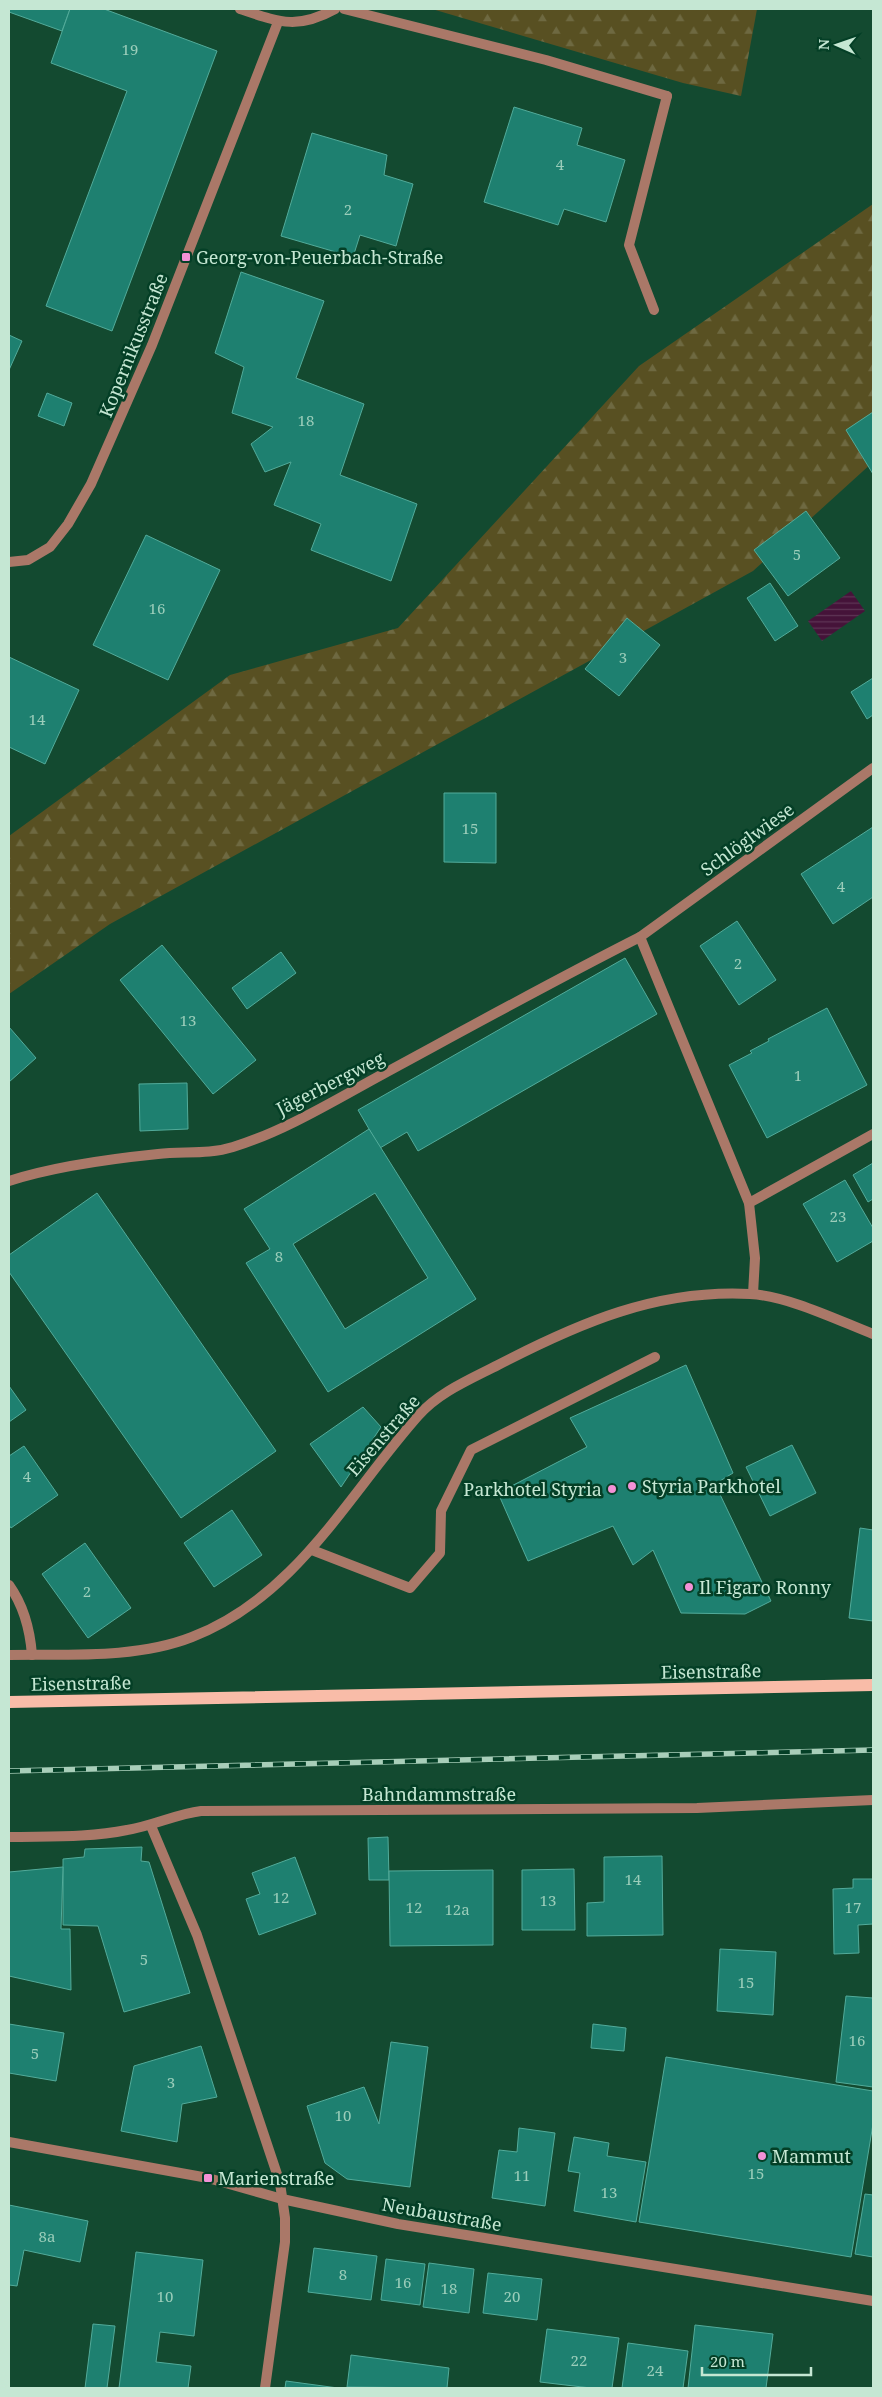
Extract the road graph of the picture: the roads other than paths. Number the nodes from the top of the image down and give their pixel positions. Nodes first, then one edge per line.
1 (240, 9) edge
2 (334, 9) edge
3 (344, 9) edge
4 (278, 22) junction
5 (654, 310) dead end
6 (9, 562) edge
7 (873, 768) edge
8 (640, 937) junction
9 (873, 1134) edge
10 (9, 1182) edge
11 (749, 1203) junction
12 (753, 1294) junction
13 (873, 1334) edge
14 (655, 1356) dead end
15 (312, 1550) junction
16 (9, 1585) edge
17 (9, 1655) edge
18 (32, 1655) junction
19 (873, 1685) edge
20 (9, 1702) edge
21 (873, 1800) edge
22 (151, 1826) junction
23 (9, 1837) edge
24 (9, 2142) edge
25 (282, 2199) junction
26 (873, 2301) edge
27 (265, 2388) edge

1 - 4 street
2 - 4 street
3 - 5 street
4 - 6 street, Kopernikusstraße
7 - 8 street, Schlöglwiese
8 - 10 street, Jägerbergweg
8 - 11 street
9 - 11 street
11 - 12 street
12 - 13 street, Eisenstraße
12 - 15 street, Eisenstraße
14 - 15 street
15 - 18 street, Eisenstraße
16 - 18 street
17 - 18 street, Eisenstraße
19 - 20 main road, Eisenstraße
21 - 22 street, Bahndammstraße
22 - 23 street, Bahndammstraße
22 - 25 street
24 - 25 street, Neubaustraße
25 - 26 street, Neubaustraße
25 - 27 street

